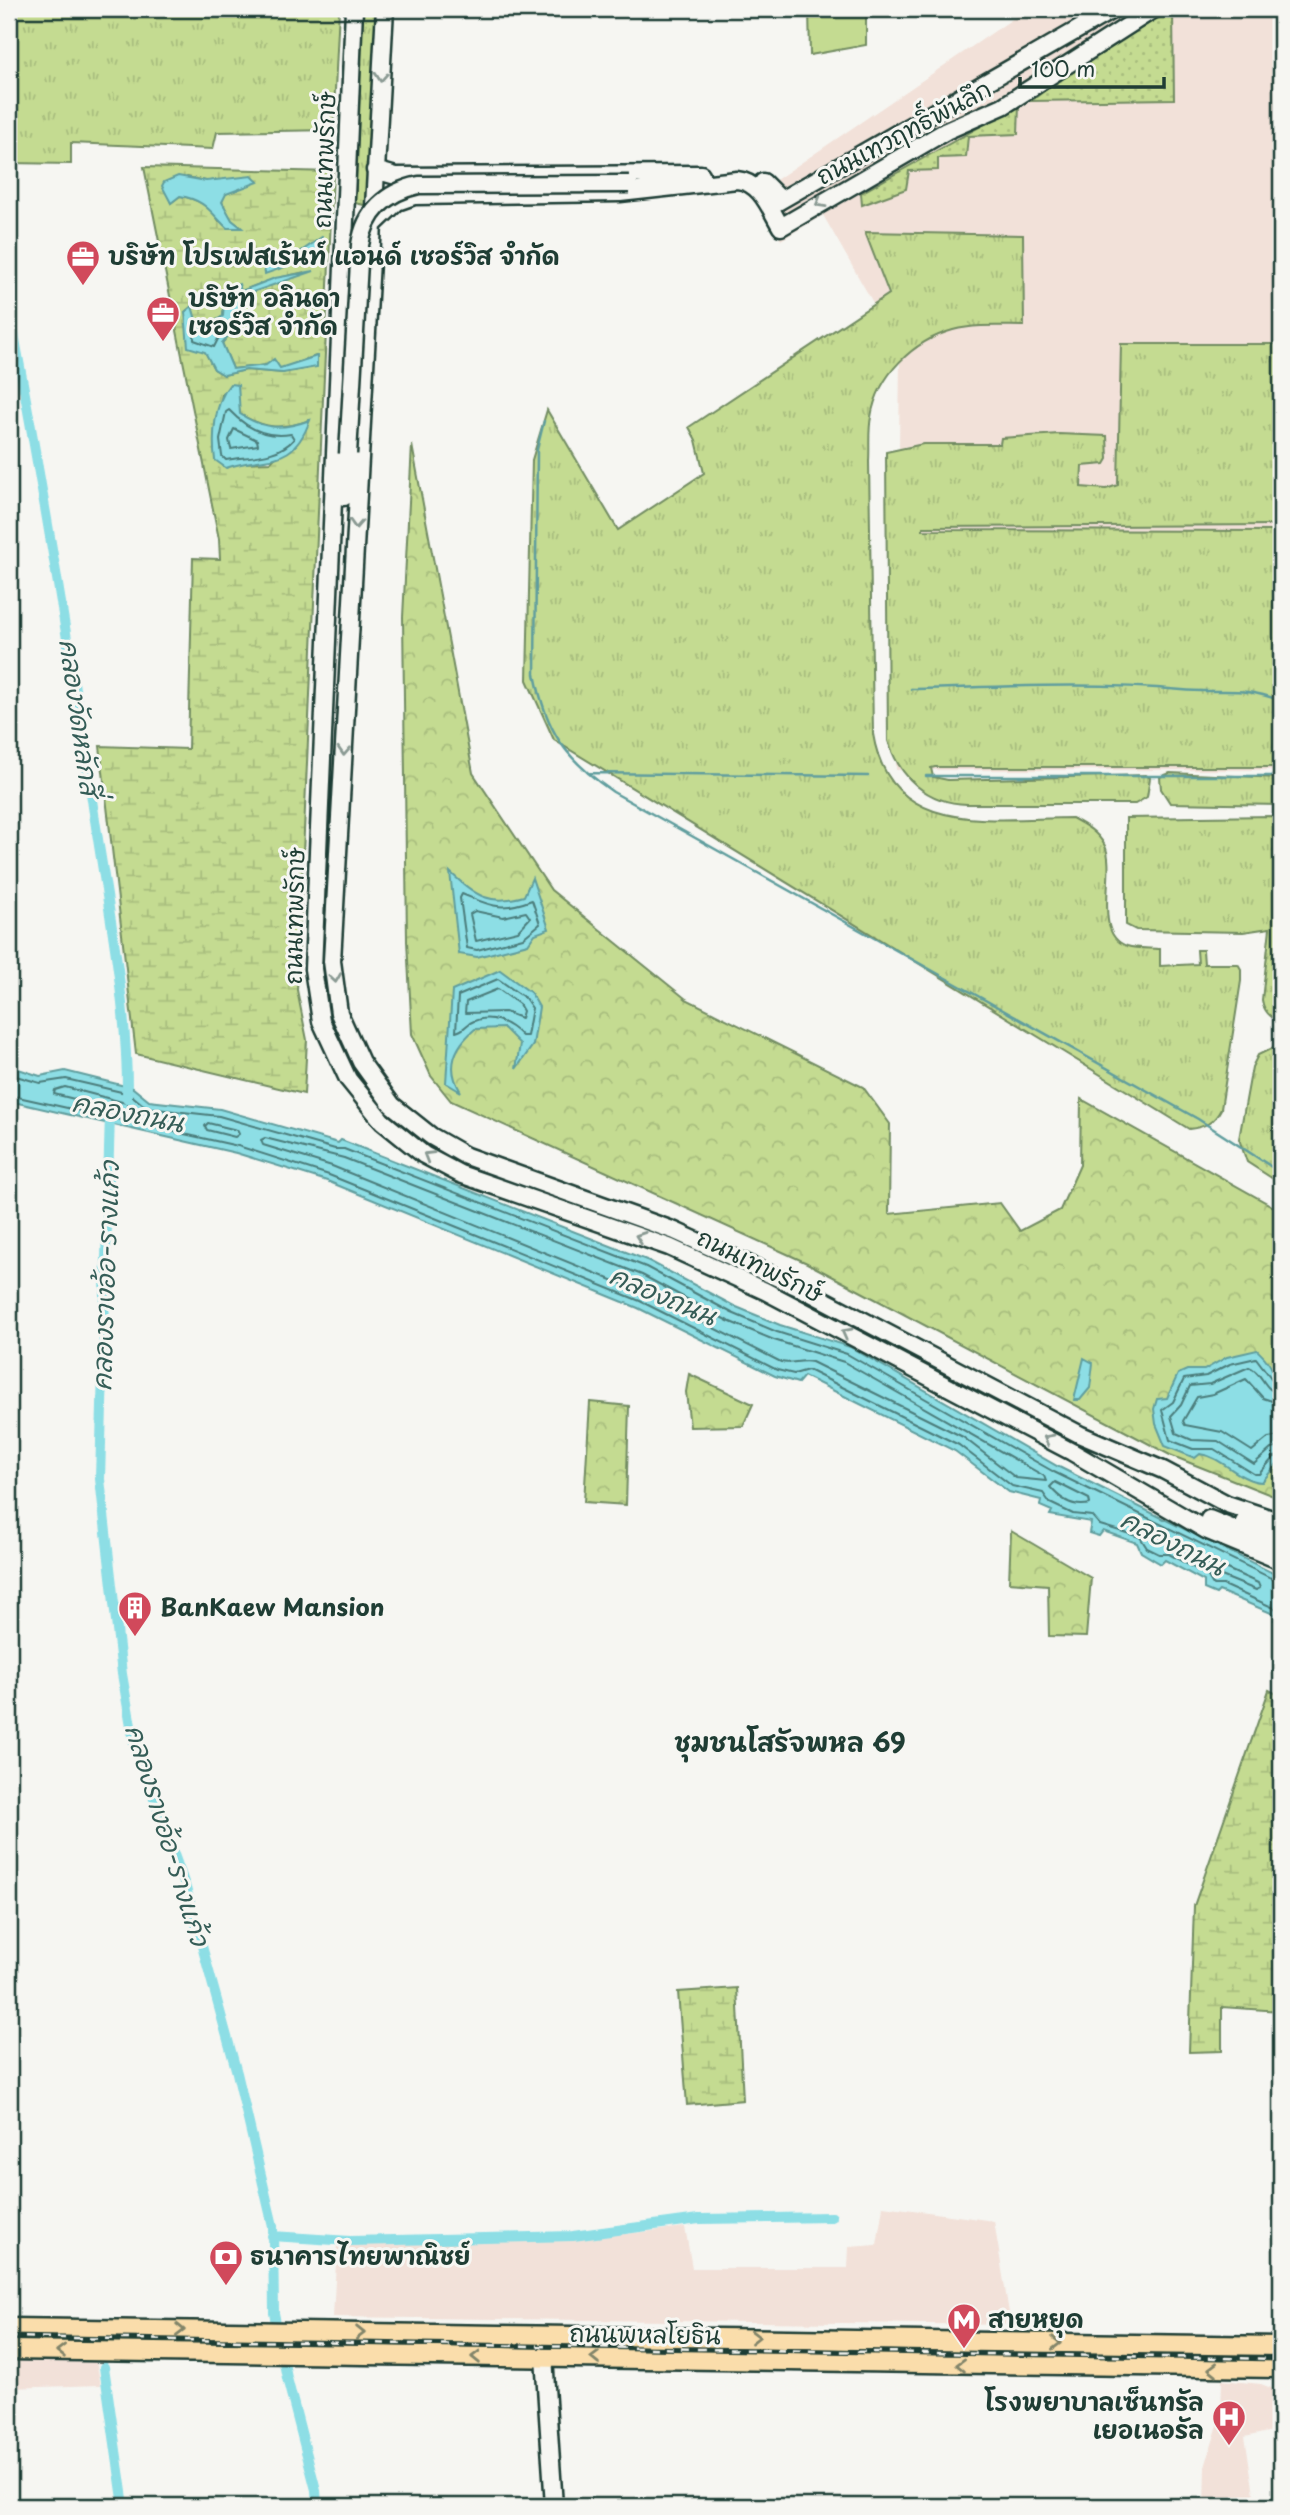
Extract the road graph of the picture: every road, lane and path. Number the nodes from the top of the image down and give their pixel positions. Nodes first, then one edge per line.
1 (354, 9) edge
2 (385, 9) edge
3 (1114, 9) edge
4 (1154, 9) edge
5 (1001, 74) junction
6 (1020, 96) junction
7 (375, 170) junction
8 (713, 174) junction
9 (409, 175) junction
10 (414, 196) junction
11 (775, 203) junction
12 (372, 226) junction
13 (332, 547) junction
14 (1081, 1435) junction
15 (1072, 1452) junction
16 (1155, 1484) junction
17 (1281, 1522) edge
18 (1281, 1535) edge
19 (1281, 1548) edge
20 (1281, 1563) edge
21 (9, 2328) edge
22 (105, 2329) junction
23 (554, 2336) junction
24 (1281, 2346) edge
25 (9, 2350) edge
26 (107, 2352) junction
27 (549, 2358) junction
28 (1281, 2369) edge
29 (554, 2506) edge

1 - 13 main road, ถนนเทพรักษ์
2 -> 7 main road, ถนนเทพรักษ์
3 - 5 main road, ถนนเทวฤทธิ์พันลึก
4 - 6 main road, ถนนเทวฤทธิ์พันลึก
5 - 6 main road
5 - 11 main road, ถนนเทวฤทธิ์พันลึก
6 -> 11 main road, ถนนเทวฤทธิ์พันลึก
7 - 9 main road
7 - 12 main road, ถนนเทพรักษ์
8 - 9 main road
8 - 11 main road
8 - 13 main road, bridge
9 - 10 main road
10 - 11 main road
10 - 12 main road
12 -> 14 main road, ถนนเทพรักษ์
15 -> 13 main road, ถนนเทพรักษ์
14 - 16 main road, ถนนเทพรักษ์
14 - 17 main road, ถนนเทพรักษ์
15 - 16 main road, ถนนเทพรักษ์
15 - 20 main road, ถนนเทพรักษ์
16 - 18 main road, ถนนเทพรักษ์
16 - 19 main road, ถนนเทพรักษ์
21 - 22 main road, ถนนพหลโยธิน
22 -> 23 main road, ถนนพหลโยธิน
22 - 26 main road
23 -> 24 main road, ถนนพหลโยธิน
23 - 27 main road
26 -> 25 main road, ถนนพหลโยธิน
27 -> 26 main road, ถนนพหลโยธิน
28 -> 27 main road, ถนนพหลโยธิน
27 - 29 main road

